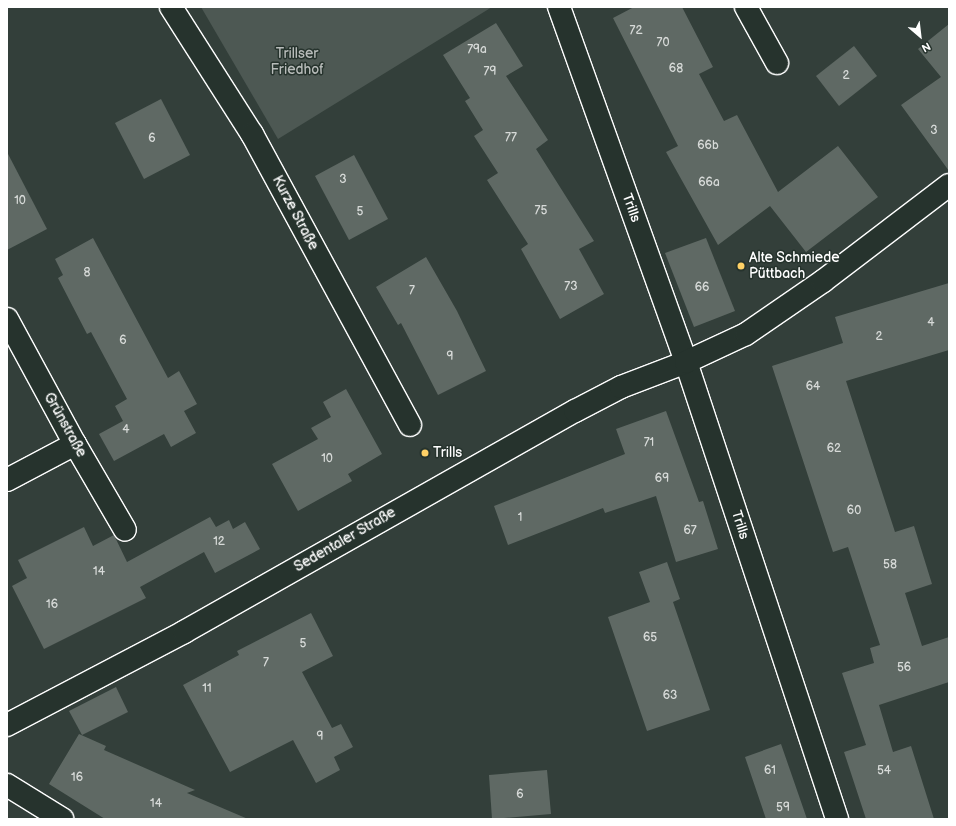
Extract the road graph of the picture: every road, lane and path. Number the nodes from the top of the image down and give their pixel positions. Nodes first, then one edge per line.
1 (171, 7) edge
2 (559, 7) edge
3 (746, 7) edge
4 (777, 63) dead end
5 (949, 185) edge
6 (7, 319) edge
7 (686, 362) junction
8 (410, 425) dead end
9 (75, 444) junction
10 (7, 480) edge
11 (125, 530) dead end
12 (7, 725) edge
13 (7, 785) edge
14 (62, 819) edge
15 (837, 819) edge

1 - 8 street, Kurze Straße
2 - 7 street, Trills
3 - 4 street
5 - 7 street, Sedentaler Straße
6 - 9 street, Grünstraße
7 - 12 street, Sedentaler Straße
7 - 15 street, Trills
9 - 10 street
9 - 11 street, Grünstraße
13 - 14 street

